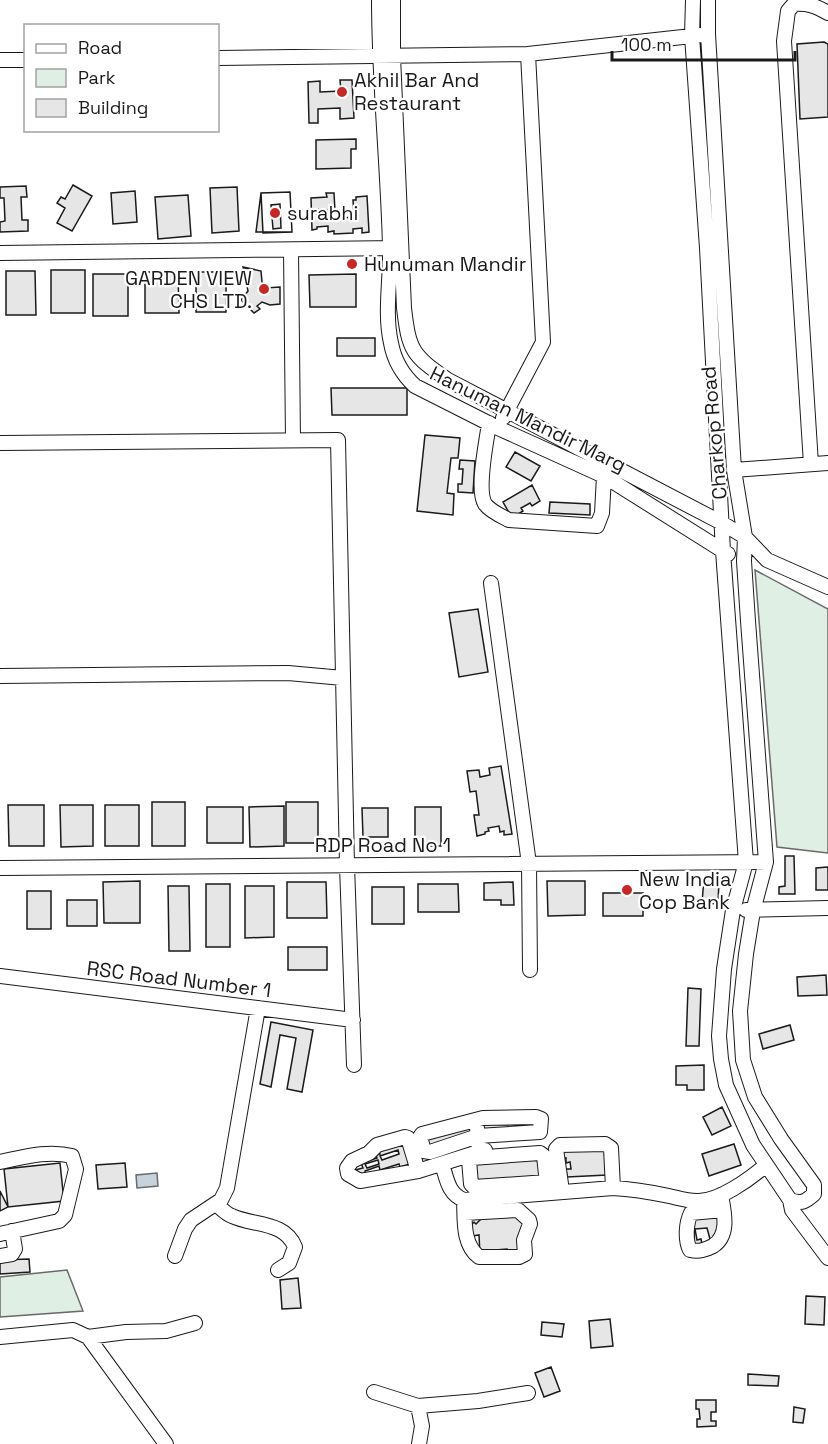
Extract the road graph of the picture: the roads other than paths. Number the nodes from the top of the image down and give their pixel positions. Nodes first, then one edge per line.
1 (379, 0) edge
2 (393, 0) edge
3 (693, 0) edge
4 (708, 0) edge
5 (828, 13) edge
6 (708, 34) junction
7 (692, 36) junction
8 (528, 54) junction
9 (386, 56) junction
10 (219, 58) edge
11 (0, 60) edge
12 (24, 60) edge
13 (396, 248) junction
14 (291, 249) junction
15 (0, 253) edge
16 (507, 411) junction
17 (494, 425) junction
18 (293, 440) junction
19 (0, 443) edge
20 (828, 463) edge
21 (811, 464) junction
22 (734, 470) junction
23 (604, 476) junction
24 (722, 523) junction
25 (745, 537) junction
26 (723, 551) junction
27 (767, 560) junction
28 (744, 561) junction
29 (491, 583) dead end
30 (828, 587) edge
31 (0, 676) edge
32 (343, 678) junction
33 (746, 862) junction
34 (766, 862) junction
35 (529, 864) junction
36 (347, 865) junction
37 (0, 868) edge
38 (828, 908) edge
39 (733, 910) junction
40 (753, 910) junction
41 (530, 970) dead end
42 (0, 976) edge
43 (258, 1008) junction
44 (352, 1020) junction
45 (354, 1065) dead end
46 (476, 1120) junction
47 (478, 1136) junction
48 (0, 1162) edge
49 (442, 1164) junction
50 (766, 1165) junction
51 (417, 1171) junction
52 (613, 1188) junction
53 (553, 1189) junction
54 (721, 1195) junction
55 (790, 1200) junction
56 (216, 1204) junction
57 (464, 1206) junction
58 (723, 1210) dead end
59 (6, 1233) edge
60 (0, 1256) edge
61 (175, 1256) dead end
62 (828, 1258) edge
63 (278, 1270) dead end
64 (195, 1323) dead end
65 (0, 1337) edge
66 (88, 1337) junction
67 (374, 1392) dead end
68 (528, 1393) dead end
69 (418, 1406) junction
70 (166, 1444) edge
71 (419, 1444) edge

1 - 9 street, Hanuman Mandir Marg
2 - 9 street
3 - 7 street, Charkop Road
4 - 6 street, Charkop Road
5 - 21 street
6 - 7 street
6 - 22 street, Charkop Road
7 - 8 street
7 - 24 street, Charkop Road
8 - 9 street
8 - 16 street
9 - 10 street
9 - 13 street, Hanuman Mandir Marg
11 - 12 street
13 - 14 street
13 - 16 street
13 - 17 street, Hanuman Mandir Marg
14 - 15 street
14 - 18 street
16 - 17 street
16 - 24 street
17 - 23 street, Hanuman Mandir Marg
17 - 23 street
18 - 19 street
18 - 32 street
20 - 21 street
21 - 22 street
22 - 25 street, Charkop Road
23 - 26 street, Hanuman Mandir Marg
24 - 25 street
24 - 26 street, Charkop Road
25 - 27 street
25 - 28 street, Charkop Road
26 - 28 street, Hanuman Mandir Marg
26 - 33 street, Charkop Road
27 - 28 street
27 - 30 street
28 - 34 street, Charkop Road
29 - 35 street
31 - 32 street
32 - 36 street
33 - 34 street, RDP Road No 1
33 - 35 street, RDP Road No 1
33 - 39 street, Charkop Road
34 - 40 street, Charkop Road
35 - 36 street, RDP Road No 1
35 - 41 street
36 - 37 street, RDP Road No 1
36 - 44 street
38 - 40 street
39 - 40 street
39 - 50 street, Charkop Road
40 - 55 street, Charkop Road
42 - 43 street, RSC Road Number 1
43 - 44 street, RSC Road Number 1
43 - 56 street
44 - 45 street
46 - 47 street
46 - 47 street
46 - 47 street
47 - 49 street
48 - 59 street
49 - 51 street
49 - 57 street
50 - 54 street
50 - 55 street, Charkop Road
51 - 51 street
52 - 53 street
52 - 53 street
52 - 54 street
53 - 53 street
53 - 57 street
54 - 58 street
55 - 62 street, Charkop Road
56 - 61 street
56 - 63 street
57 - 57 street
59 - 60 street
64 - 66 street
65 - 66 street
66 - 70 street
67 - 69 street
68 - 69 street
69 - 71 street

